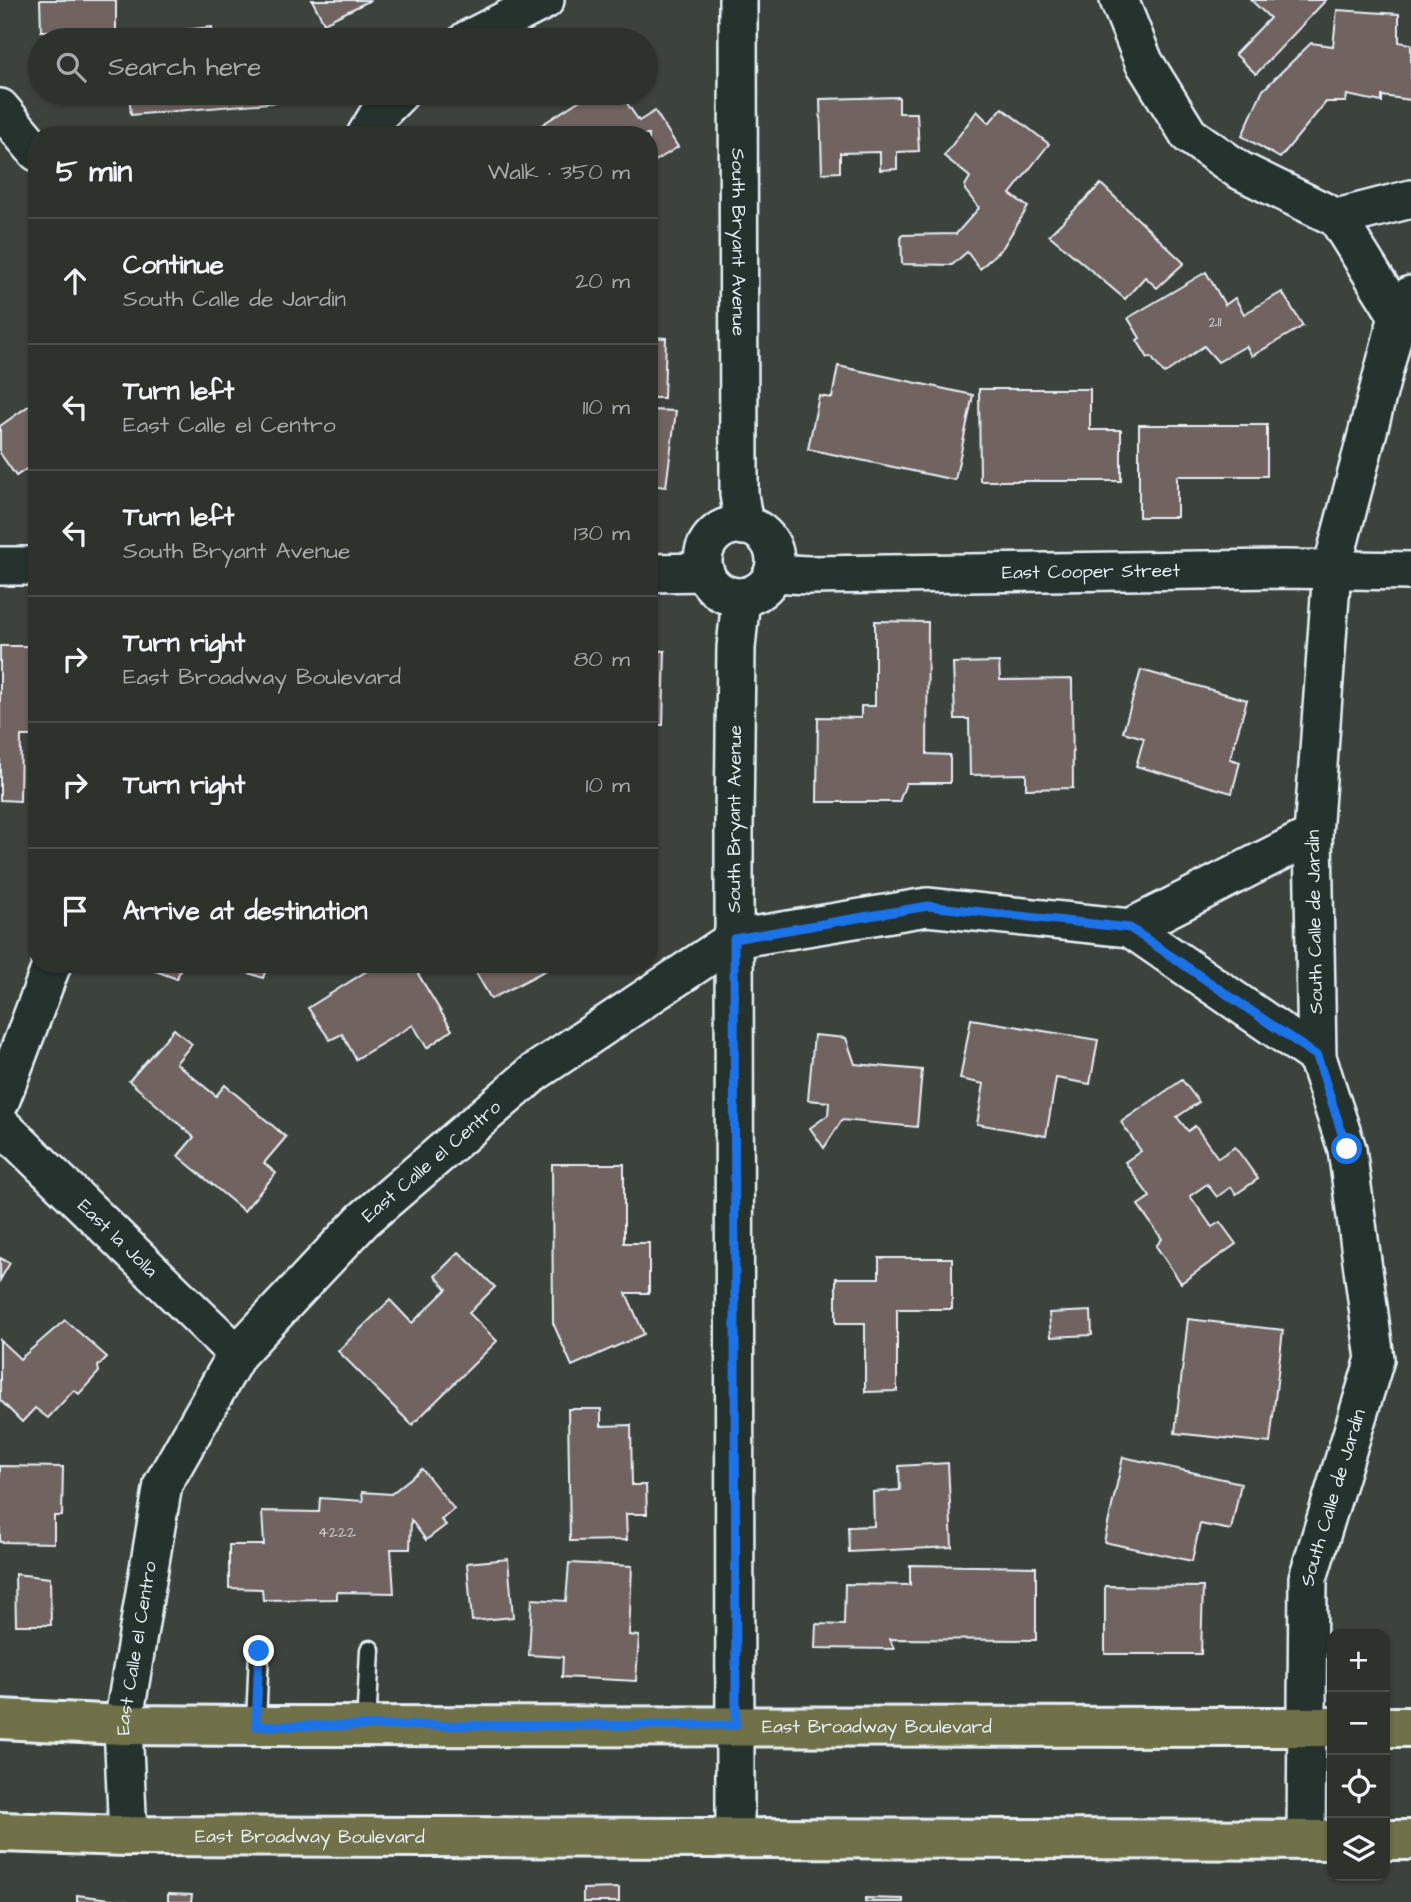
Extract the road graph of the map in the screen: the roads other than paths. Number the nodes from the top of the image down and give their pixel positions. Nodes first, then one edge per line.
1 (545, 0) edge
2 (738, 0) edge
3 (1119, 0) edge
4 (490, 28) edge
5 (388, 105) edge
6 (0, 108) edge
7 (371, 126) edge
8 (28, 141) edge
9 (1411, 199) edge
10 (1337, 218) junction
11 (1404, 305) edge
12 (744, 526) junction
13 (0, 566) edge
14 (28, 566) edge
15 (1332, 569) junction
16 (1411, 571) edge
17 (705, 572) junction
18 (658, 573) edge
19 (773, 573) junction
20 (741, 597) junction
21 (1313, 835) junction
22 (1130, 928) junction
23 (734, 939) junction
24 (49, 973) edge
25 (1317, 1056) junction
26 (0, 1102) edge
27 (0, 1124) edge
28 (237, 1354) junction
29 (370, 1650) dead end
30 (259, 1651) dead end
31 (0, 1719) edge
32 (124, 1725) junction
33 (736, 1725) junction
34 (256, 1726) junction
35 (366, 1727) junction
36 (1320, 1727) edge
37 (1390, 1727) edge
38 (1411, 1727) edge
39 (0, 1832) edge
40 (128, 1836) junction
41 (735, 1839) junction
42 (1319, 1840) edge
43 (1390, 1840) edge
44 (1411, 1840) edge

1 - 4 street
2 - 12 street, South Bryant Avenue
3 - 10 street
5 - 7 street
6 - 8 street
9 - 10 street
10 - 11 street
11 - 15 street, South Calle de Jardin
12 - 17 street
12 - 19 street
13 - 14 street
15 - 16 street, East Cooper Street
15 - 19 street, East Cooper Street
15 - 21 street, South Calle de Jardin
17 - 18 street
17 - 20 street
19 - 20 street
20 - 23 street, South Bryant Avenue
21 - 22 street
21 - 25 street, South Calle de Jardin
22 - 23 street, East Calle el Centro
22 - 25 street, East Calle el Centro
23 - 28 street, East Calle el Centro
23 - 33 street, South Bryant Avenue
24 - 26 street
25 - 36 street, South Calle de Jardin
27 - 28 street, East la Jolla
28 - 32 street, East Calle el Centro
29 - 35 lane
30 - 34 lane
31 - 32 main road, East Broadway Boulevard
32 - 34 main road, East Broadway Boulevard
32 - 40 street, East Calle el Centro
33 - 35 main road, East Broadway Boulevard
33 - 36 main road, East Broadway Boulevard
33 - 41 street, South Bryant Avenue
34 - 35 main road, East Broadway Boulevard
36 - 42 street, South Calle de Jardin
37 - 38 main road
39 - 40 main road, East Broadway Boulevard
40 - 41 main road, East Broadway Boulevard
41 - 42 main road, East Broadway Boulevard
43 - 44 main road

